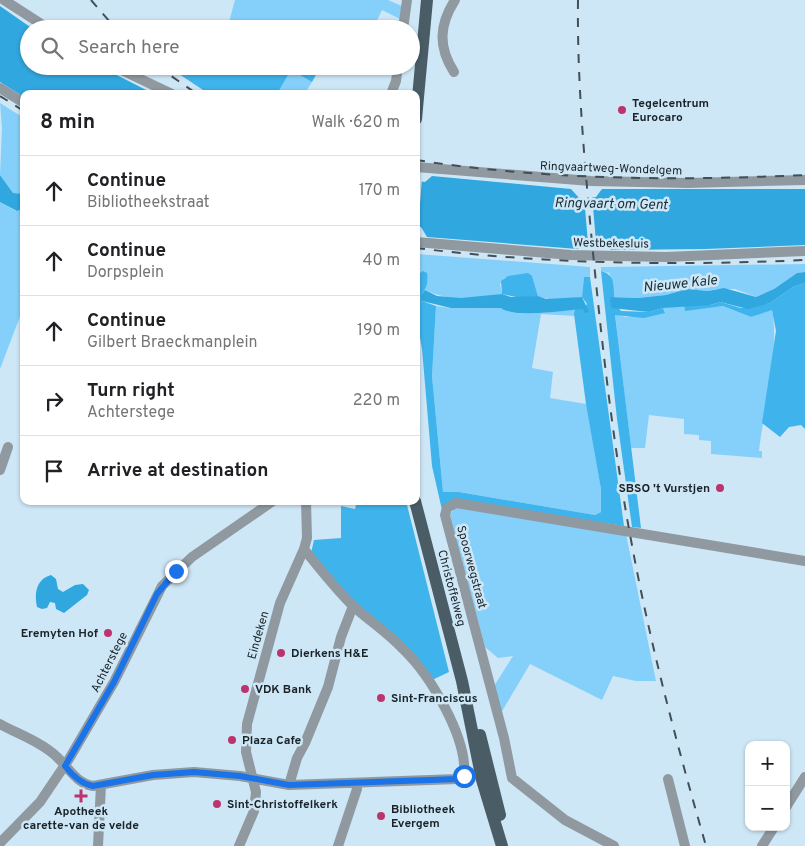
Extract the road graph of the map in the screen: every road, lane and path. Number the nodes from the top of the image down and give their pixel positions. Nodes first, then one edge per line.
1 (4, 0) edge
2 (407, 0) edge
3 (427, 0) edge
4 (455, 0) edge
5 (35, 20) edge
6 (404, 20) edge
7 (454, 72) dead end
8 (133, 75) edge
9 (397, 75) edge
10 (0, 88) edge
11 (164, 90) edge
12 (393, 90) edge
13 (419, 90) edge
14 (20, 100) edge
15 (420, 167) edge
16 (805, 180) edge
17 (420, 242) edge
18 (805, 251) edge
19 (8, 447) dead end
20 (0, 470) edge
21 (267, 505) edge
22 (306, 505) edge
23 (416, 505) edge
24 (304, 549) junction
25 (805, 561) edge
26 (353, 606) junction
27 (462, 681) junction
28 (0, 724) edge
29 (65, 766) junction
30 (805, 777) edge
31 (252, 779) junction
32 (668, 779) dead end
33 (356, 784) junction
34 (101, 785) junction
35 (289, 785) junction
36 (790, 801) edge
37 (771, 831) edge
38 (0, 843) edge
39 (98, 846) edge
40 (239, 846) edge
41 (338, 846) edge
42 (502, 846) edge
43 (507, 846) edge
44 (614, 846) edge
45 (685, 846) edge
46 (762, 846) edge

1 - 5 street
2 - 6 street
3 - 13 main road
4 - 7 street
8 - 11 street
9 - 12 street
10 - 14 street
15 - 16 street, Ringvaartweg-Wondelgem
17 - 18 street, Westbekesluis
19 - 20 street
21 - 29 street, Achterstege
22 - 24 street, Eindeken
23 - 27 main road, Christoffelweg
24 - 26 street
24 - 31 street, Eindeken
25 - 44 street, Spoorwegstraat
26 - 33 street
26 - 35 street
27 - 42 main road, Christoffelweg
27 - 43 main road, Christoffelweg
28 - 29 street
29 - 34 street
29 - 38 street, Achterstege
30 - 36 street
31 - 34 street
31 - 35 street
31 - 40 street, Eindeken
32 - 45 street
33 - 35 street
33 - 41 street
34 - 39 street
37 - 46 street

